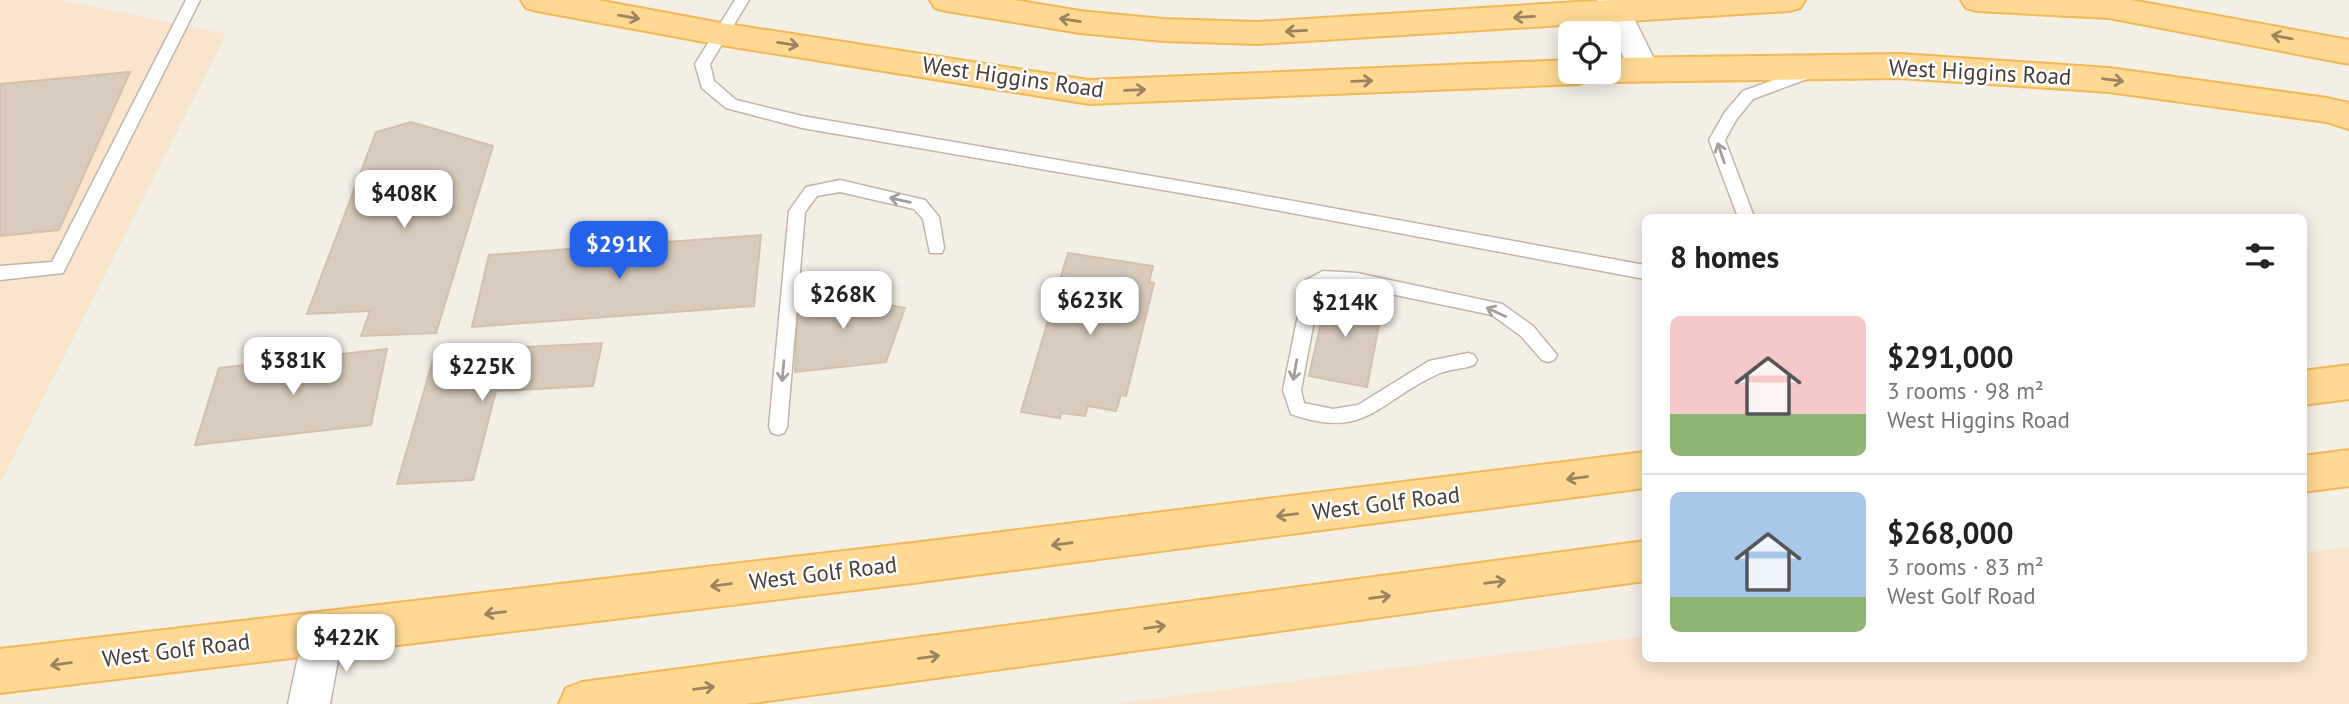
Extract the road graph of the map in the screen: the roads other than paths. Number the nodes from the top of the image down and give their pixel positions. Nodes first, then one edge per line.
1 (193, 0) edge
2 (537, 0) edge
3 (742, 0) edge
4 (946, 0) edge
5 (1789, 0) edge
6 (1977, 0) edge
7 (1614, 6) edge
8 (721, 34) junction
9 (2349, 52) edge
10 (1825, 67) junction
11 (1644, 69) junction
12 (1621, 70) edge
13 (1558, 73) edge
14 (2349, 116) edge
15 (1745, 214) edge
16 (936, 248) dead end
17 (1642, 271) edge
18 (0, 273) edge
19 (1548, 355) dead end
20 (1468, 360) dead end
21 (2349, 383) edge
22 (2307, 388) edge
23 (778, 427) dead end
24 (2349, 468) edge
25 (1642, 470) edge
26 (2307, 473) edge
27 (1642, 561) edge
28 (323, 633) junction
29 (0, 671) edge
30 (309, 704) edge
31 (582, 704) edge

1 - 18 lane
2 -> 8 main road, West Higgins Road
3 - 8 lane
7 -> 4 main road
5 - 7 main road
9 -> 6 main road
7 - 11 street
8 -> 13 main road, West Higgins Road
8 - 17 lane
10 - 11 main road, West Higgins Road
10 -> 14 main road, West Higgins Road
15 -> 10 lane
11 - 12 main road, West Higgins Road
16 -> 23 lane
19 -> 20 lane
21 - 22 main road
24 - 26 main road
25 -> 28 main road, West Golf Road
31 -> 27 main road
28 -> 29 main road, West Golf Road
28 - 30 street

